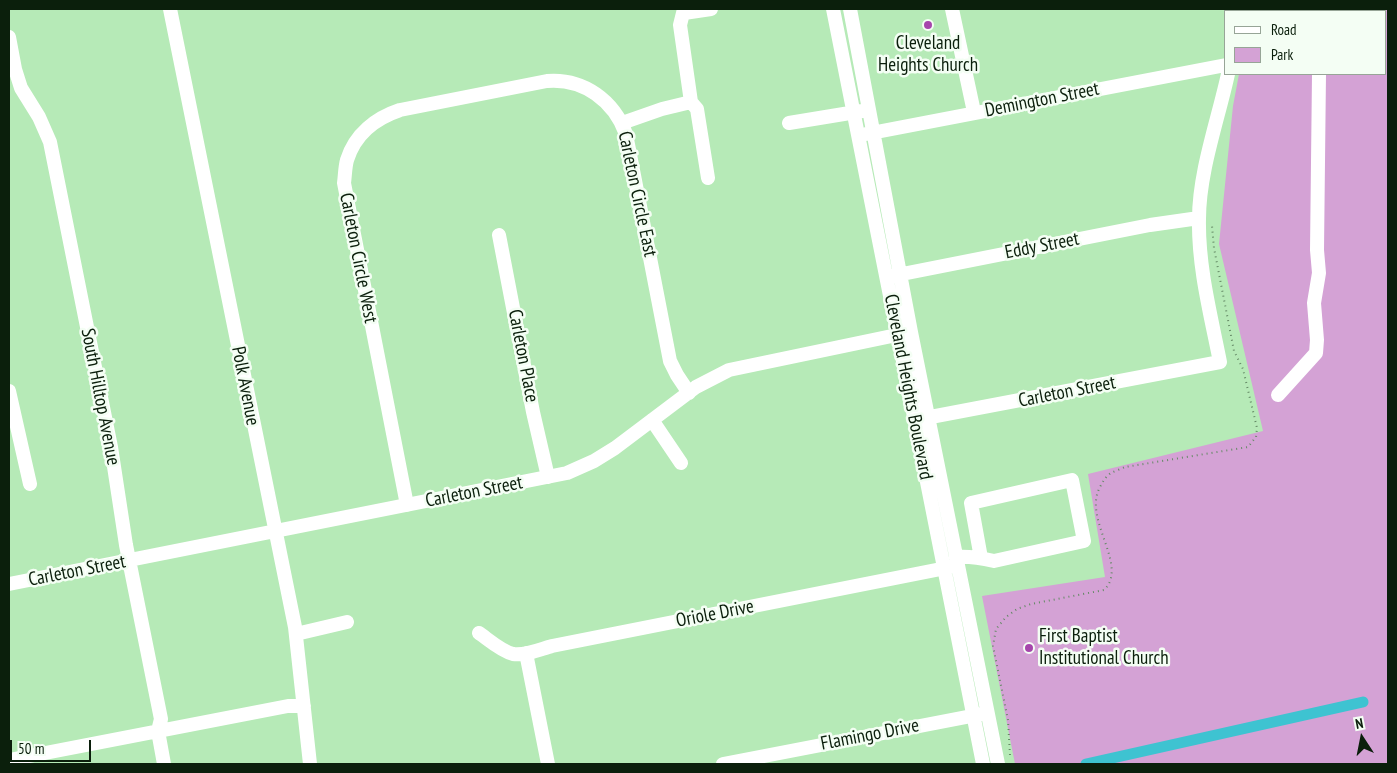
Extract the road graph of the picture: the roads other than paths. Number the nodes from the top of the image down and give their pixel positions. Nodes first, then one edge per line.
1 (170, 9) edge
2 (710, 9) edge
3 (834, 9) edge
4 (850, 9) edge
5 (952, 9) edge
6 (684, 11) edge
7 (9, 37) edge
8 (1224, 65) edge
9 (1228, 75) edge
10 (1319, 75) edge
11 (474, 96) joint
12 (691, 102) junction
13 (870, 110) junction
14 (974, 112) junction
15 (854, 113) junction
16 (622, 123) junction
17 (789, 123) dead end
18 (875, 132) junction
19 (858, 136) junction
20 (708, 178) dead end
21 (1199, 218) junction
22 (499, 235) dead end
23 (901, 274) junction
24 (886, 278) junction
25 (911, 332) junction
26 (897, 335) junction
27 (9, 392) edge
28 (689, 393) junction
29 (1278, 395) dead end
30 (929, 418) junction
31 (652, 420) junction
32 (914, 420) junction
33 (681, 463) dead end
34 (548, 477) junction
35 (30, 484) dead end
36 (407, 505) junction
37 (275, 531) junction
38 (981, 558) junction
39 (129, 560) junction
40 (957, 562) junction
41 (943, 569) junction
42 (9, 584) edge
43 (347, 622) dead end
44 (479, 633) dead end
45 (296, 634) junction
46 (526, 653) junction
47 (304, 706) junction
48 (988, 713) junction
49 (973, 715) junction
50 (158, 732) junction
51 (9, 760) edge
52 (1004, 760) edge
53 (164, 764) edge
54 (310, 764) edge
55 (548, 764) edge
56 (723, 764) edge
57 (983, 764) edge

1 - 37 street, Polk Avenue
2 - 6 street
3 - 15 street, Cleveland Heights Boulevard
4 - 13 street, Cleveland Heights Boulevard
5 - 14 street
6 - 12 street
7 - 39 street, South Hilltop Avenue
8 - 14 street, Demington Street
9 - 21 street
10 - 29 street
11 - 16 street, Carleton Circle East
11 - 36 street, Carleton Circle West
12 - 16 street
12 - 20 street
13 - 15 street
13 - 18 street, Cleveland Heights Boulevard
14 - 18 street, Demington Street
15 - 17 street
15 - 19 street, Cleveland Heights Boulevard
16 - 28 street, Carleton Circle East
18 - 19 street, Demington Street
18 - 23 street, Cleveland Heights Boulevard
19 - 24 street, Cleveland Heights Boulevard
21 - 23 street, Eddy Street
21 - 30 street, Carleton Street
22 - 34 street, Carleton Place
23 - 24 street, Eddy Street
23 - 25 street, Cleveland Heights Boulevard
24 - 26 street, Cleveland Heights Boulevard
25 - 26 street, Carleton Street
25 - 30 street, Cleveland Heights Boulevard
26 - 28 street, Carleton Street
26 - 32 street, Cleveland Heights Boulevard
27 - 35 street
28 - 31 street, Carleton Street
30 - 32 street, Carleton Street
30 - 40 street, Cleveland Heights Boulevard
31 - 33 street
31 - 34 street, Carleton Street
32 - 41 street, Cleveland Heights Boulevard
34 - 36 street, Carleton Street
36 - 37 street, Carleton Street
37 - 39 street, Carleton Street
37 - 45 street, Polk Avenue
38 - 38 street, Oriole Drive
38 - 40 street, Oriole Drive
39 - 42 street, Carleton Street
39 - 50 street, South Hilltop Avenue
40 - 41 street, Oriole Drive
40 - 48 street, Cleveland Heights Boulevard
41 - 46 street, Oriole Drive
41 - 49 street, Cleveland Heights Boulevard
43 - 45 street
44 - 46 street, Oriole Drive
45 - 47 street, Polk Avenue
46 - 55 street
47 - 50 street
47 - 54 street, Polk Avenue
48 - 49 street, Flamingo Drive
48 - 52 street, Cleveland Heights Boulevard
49 - 56 street, Flamingo Drive
49 - 57 street, Cleveland Heights Boulevard
50 - 51 street
50 - 53 street, South Hilltop Avenue

